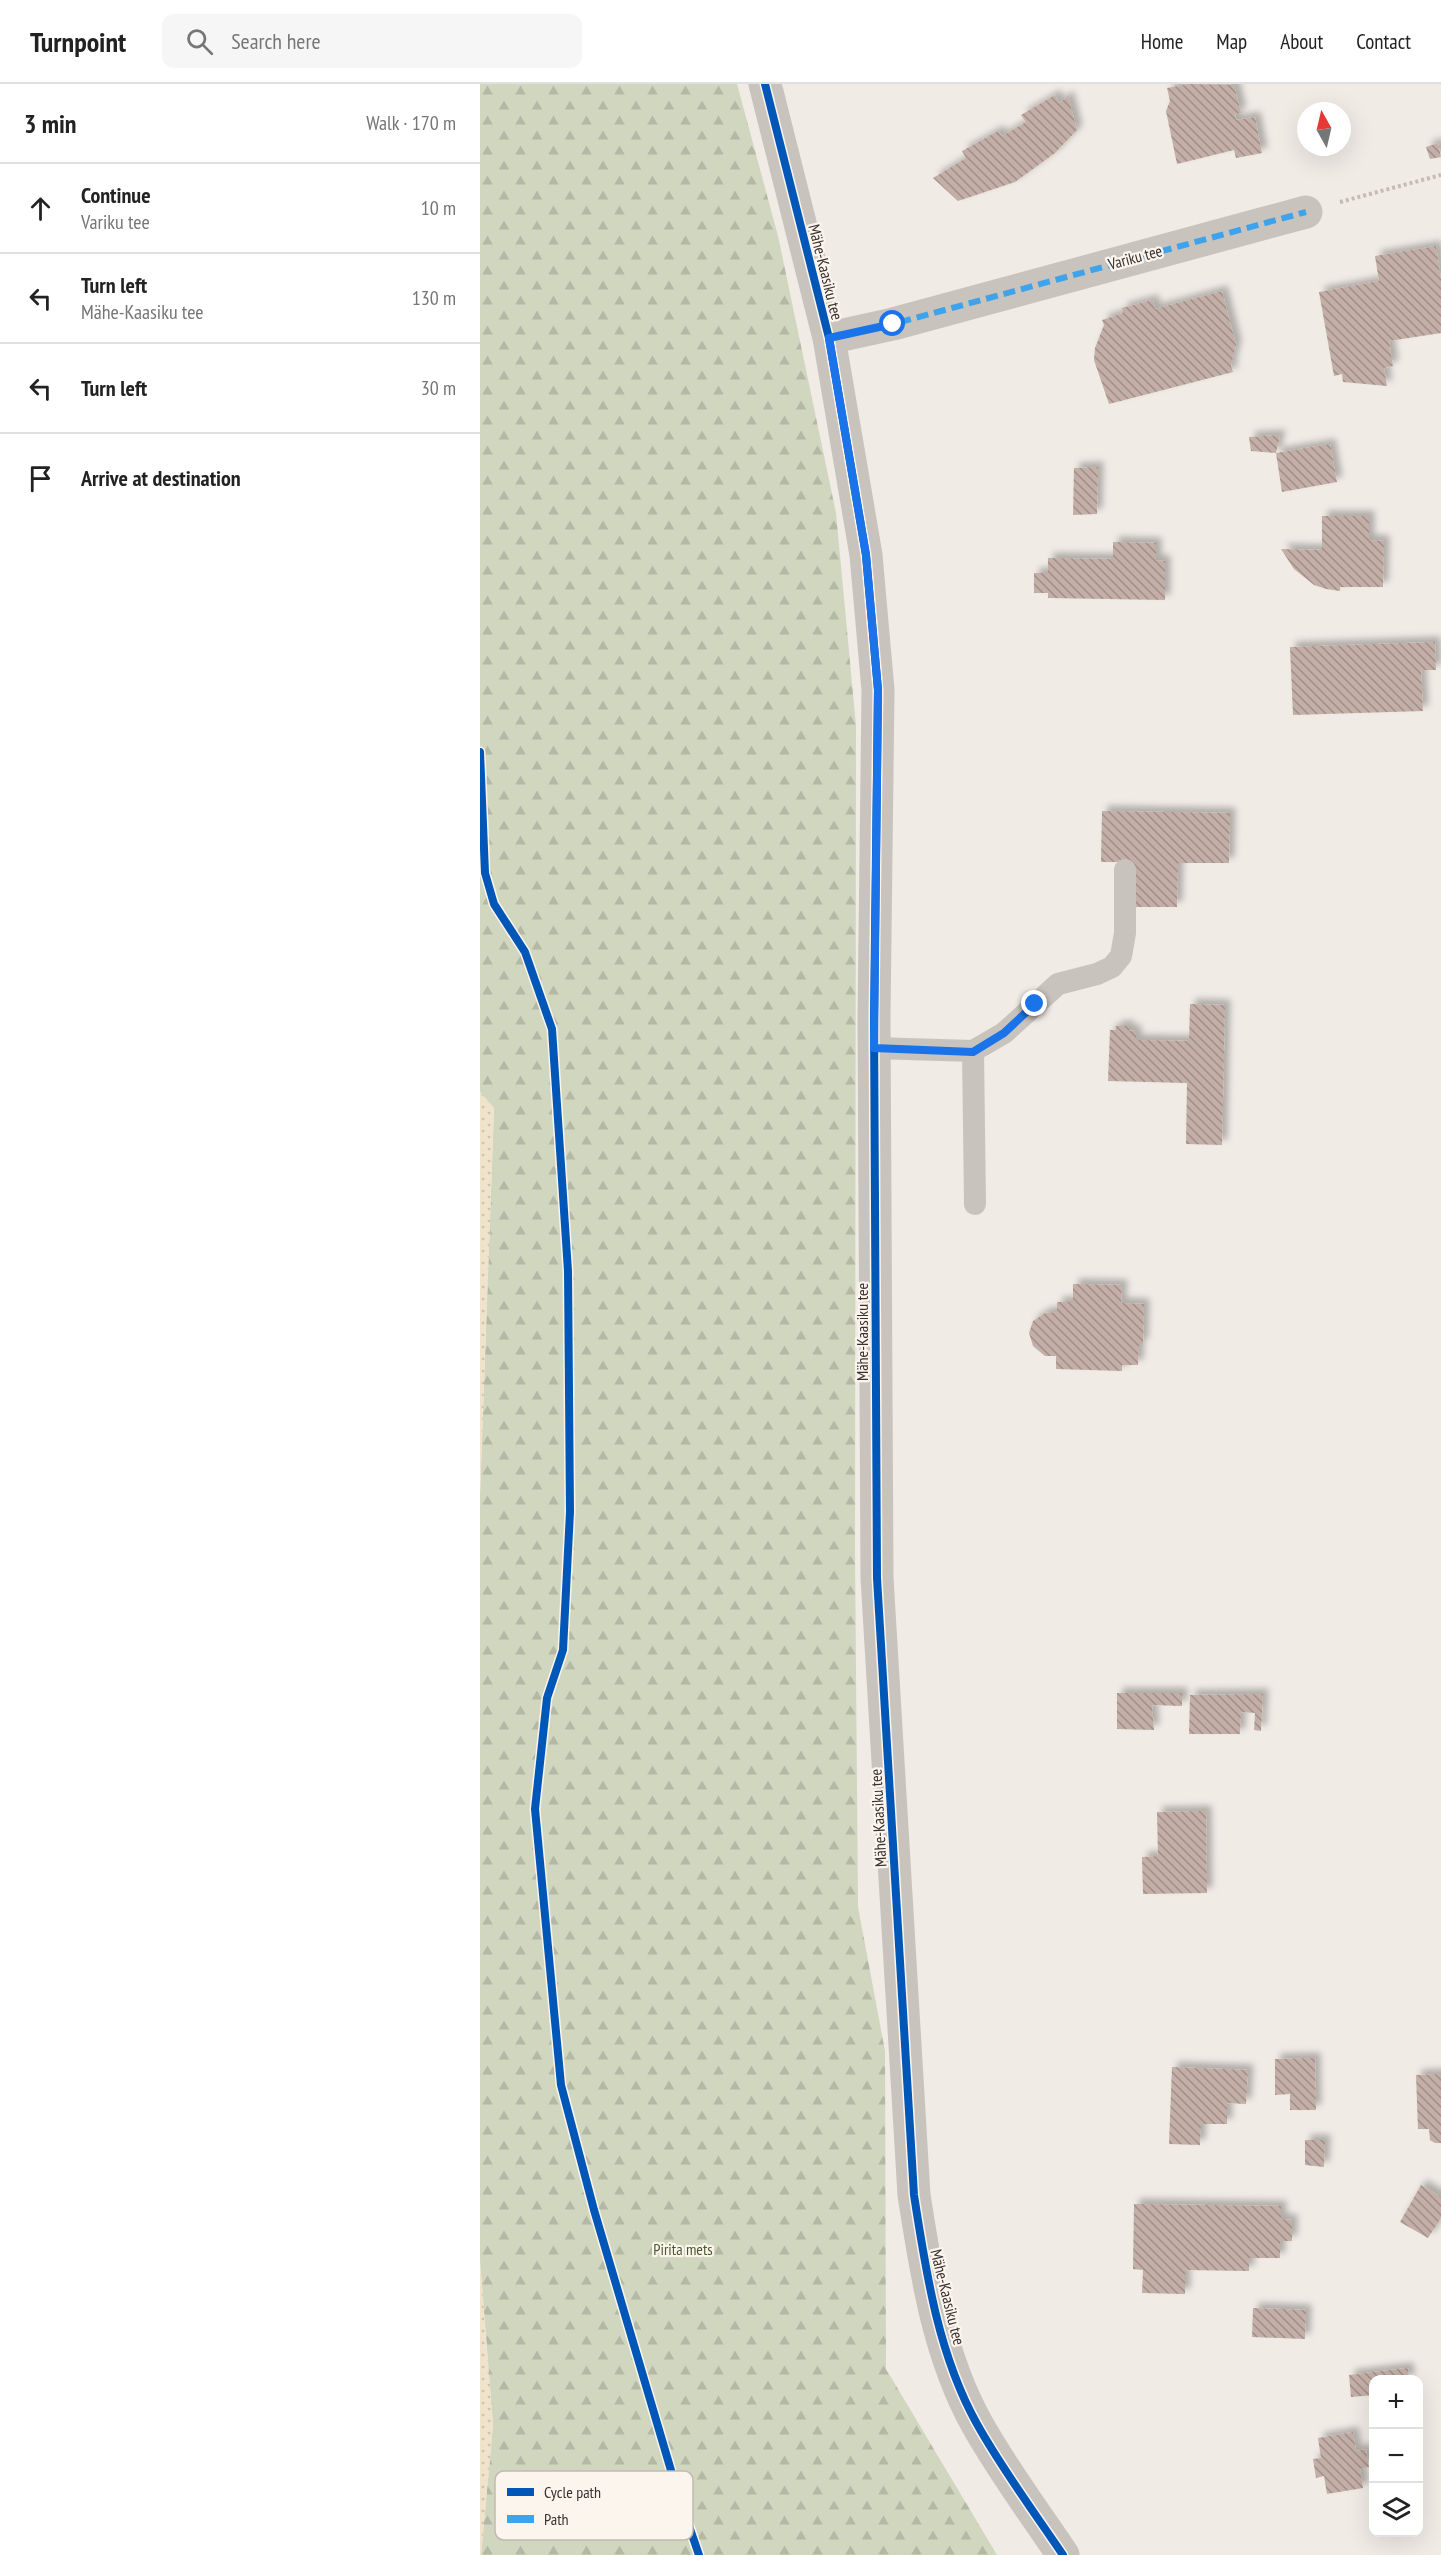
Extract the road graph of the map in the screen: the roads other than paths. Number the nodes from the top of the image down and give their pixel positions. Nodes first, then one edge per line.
1 (765, 84) edge
2 (1306, 212) road end
3 (829, 338) junction
4 (1125, 870) dead end
5 (874, 1048) junction
6 (973, 1052) junction
7 (975, 1204) dead end
8 (1063, 2555) edge

1 - 3 street, Mähe-Kaasiku tee
2 - 3 street, Variku tee
3 - 5 street, Mähe-Kaasiku tee
4 - 6 lane
5 - 6 lane
5 - 8 street, Mähe-Kaasiku tee
6 - 7 lane

